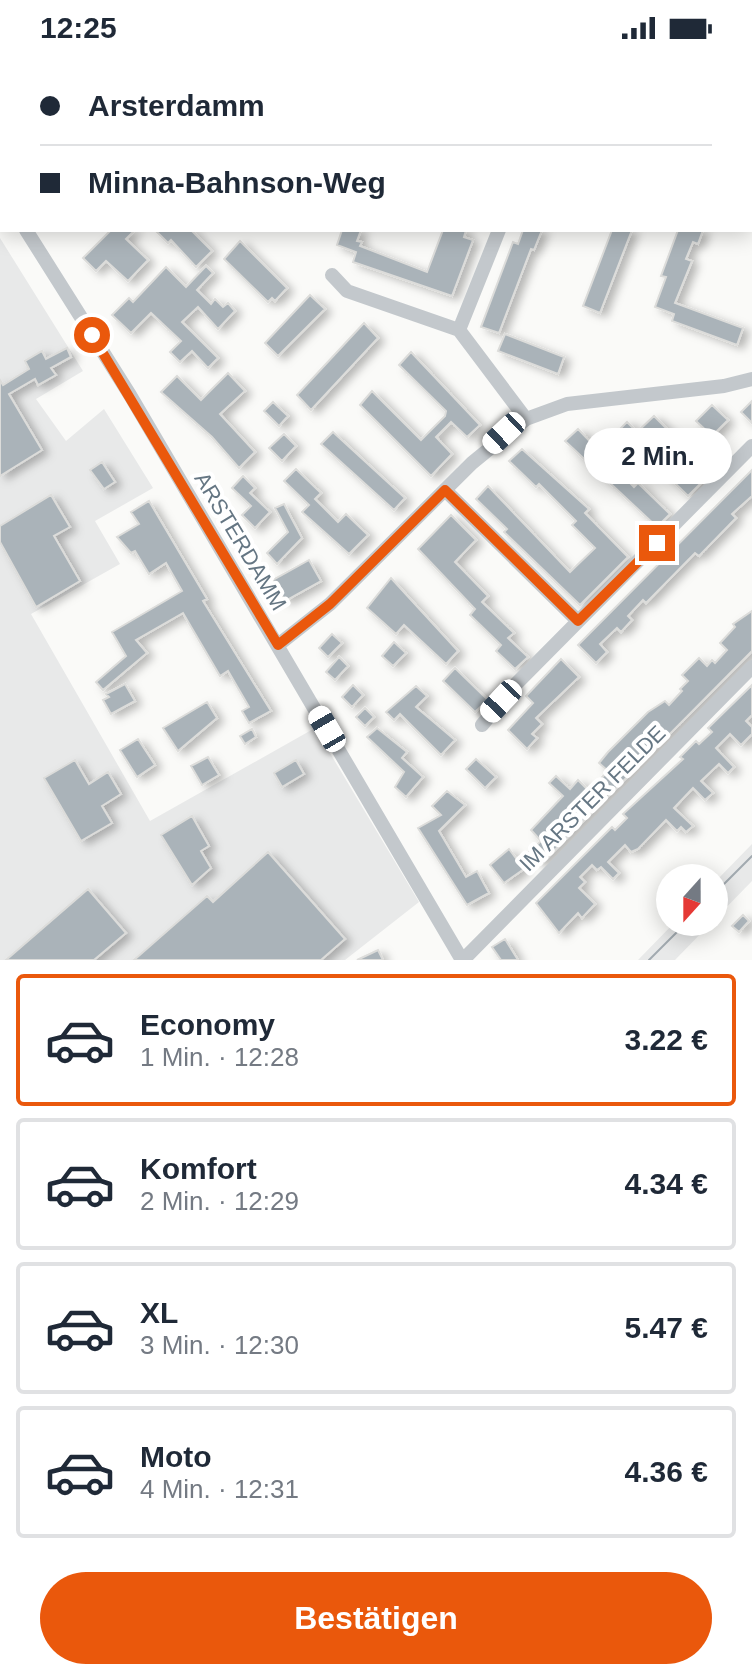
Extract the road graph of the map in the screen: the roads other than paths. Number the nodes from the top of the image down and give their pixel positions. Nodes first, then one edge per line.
1 (27, 232) edge
2 (498, 232) edge
3 (332, 275) dead end
4 (459, 330) junction
5 (752, 379) edge
6 (526, 419) junction
7 (752, 446) edge
8 (445, 490) junction
9 (578, 621) junction
10 (278, 645) junction
11 (752, 667) edge
12 (482, 725) dead end
13 (462, 960) edge

1 - 10 street, ARSTERDAMM
2 - 4 street
3 - 4 street
4 - 6 street
5 - 6 street
6 - 8 street
7 - 9 street
8 - 9 street
8 - 10 street
9 - 12 street
10 - 13 street, ARSTERDAMM
11 - 13 street, IM ARSTER FELDE

